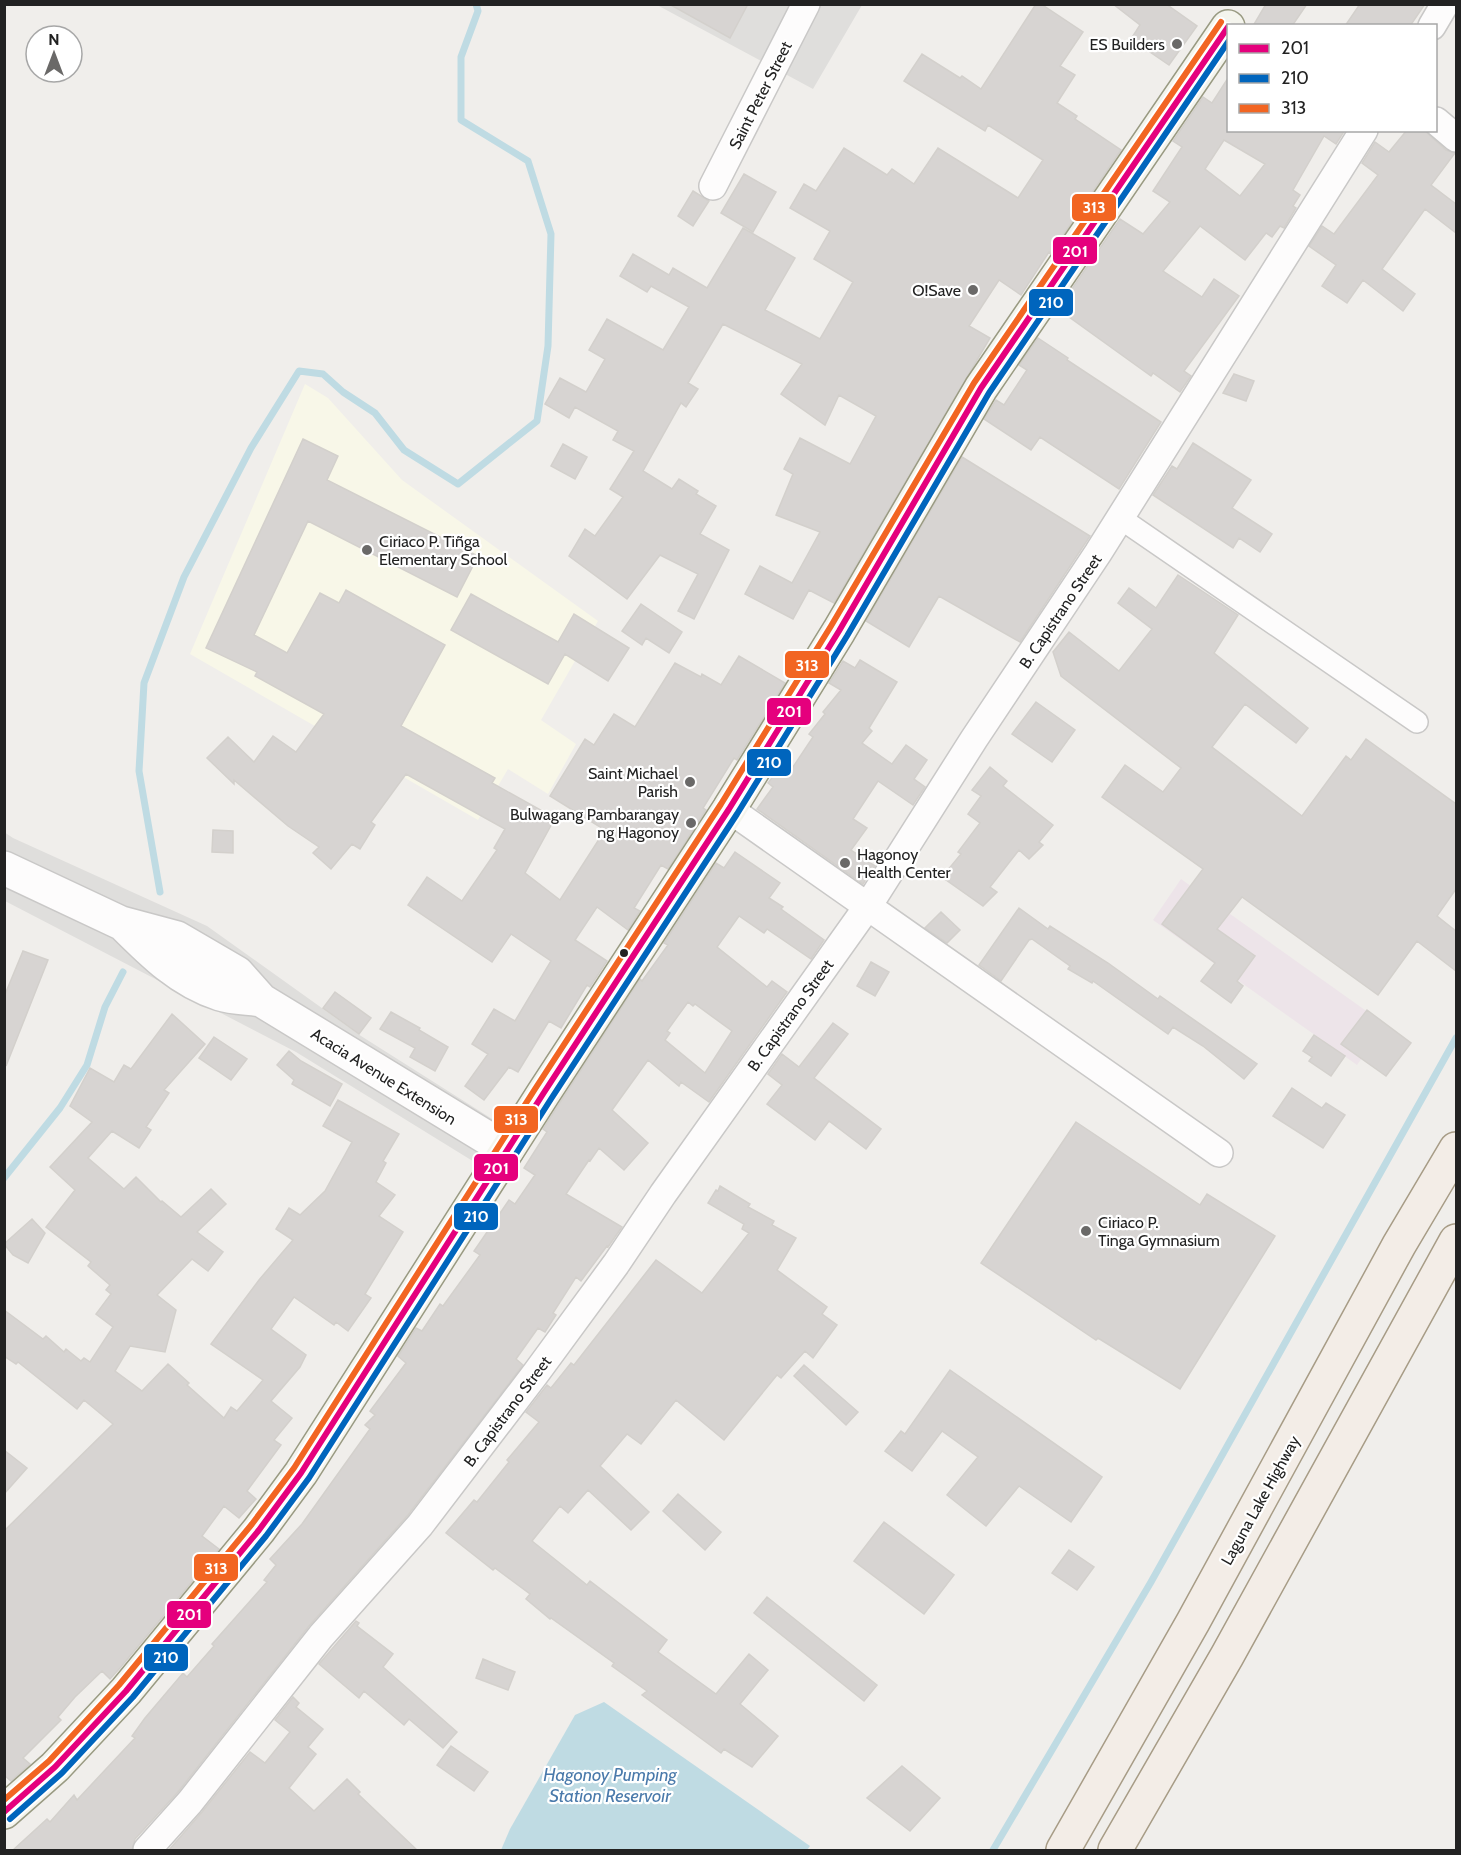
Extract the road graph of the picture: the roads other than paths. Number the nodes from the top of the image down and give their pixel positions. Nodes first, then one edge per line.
1 (806, 4) edge
2 (1244, 4) edge
3 (1445, 4) edge
4 (1230, 24) edge
5 (1433, 24) edge
6 (1227, 29) edge
7 (1437, 122) edge
8 (1363, 132) edge
9 (1456, 138) edge
10 (713, 186) dead end
11 (1120, 518) junction
12 (1417, 722) dead end
13 (729, 809) junction
14 (4, 868) edge
15 (868, 906) junction
16 (1456, 1149) edge
17 (507, 1150) junction
18 (1219, 1153) dead end
19 (1456, 1241) edge
20 (4, 1812) edge
21 (147, 1851) edge
22 (1063, 1851) edge
23 (1115, 1851) edge

1 - 10 street, Saint Peter Street
2 - 4 main road
3 - 5 street
6 - 13 main road
7 - 9 street
8 - 11 street, B. Capistrano Street
11 - 12 street
11 - 15 street, B. Capistrano Street
13 - 15 street
13 - 17 main road
14 - 17 street, Acacia Avenue Extension
15 - 18 street
15 - 21 street, B. Capistrano Street
16 - 22 main road, Laguna Lake Highway
17 - 20 main road
19 - 23 main road

